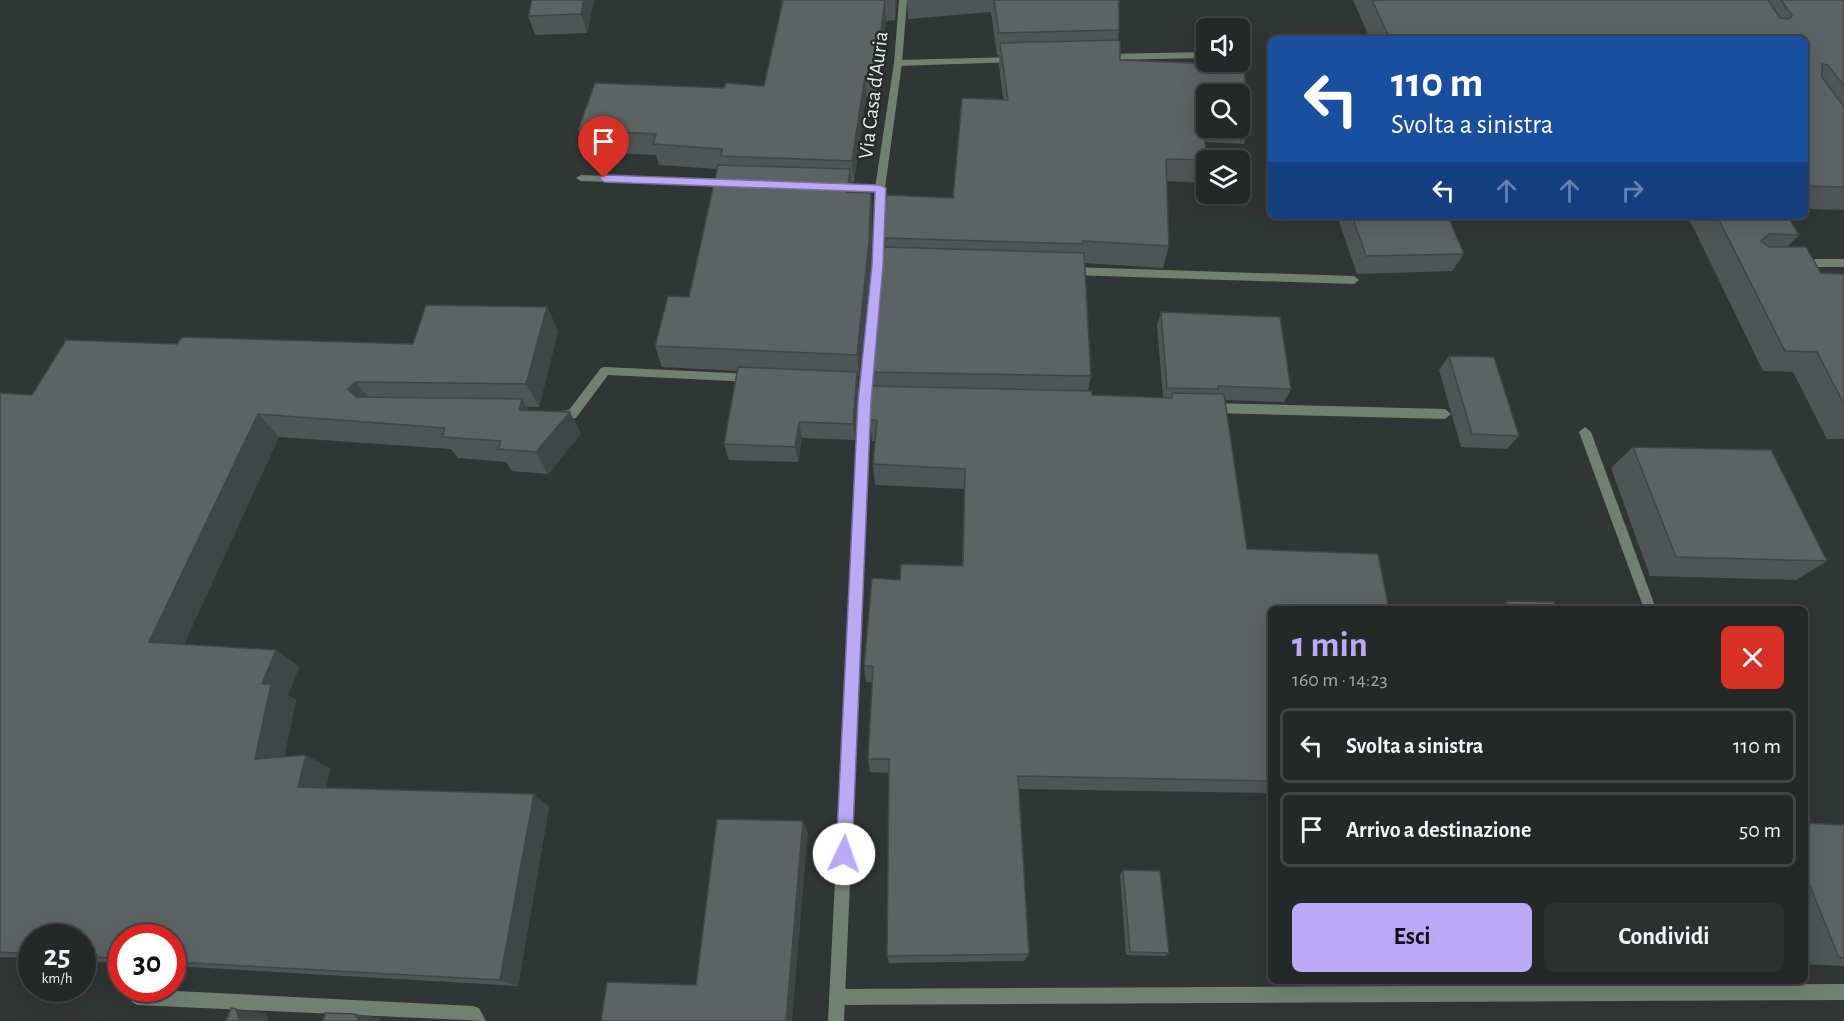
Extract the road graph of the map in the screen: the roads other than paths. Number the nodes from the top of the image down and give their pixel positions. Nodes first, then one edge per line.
1 (903, 0) edge
2 (1196, 55) edge
3 (1100, 58) edge
4 (1028, 60) edge
5 (898, 63) junction
6 (581, 178) dead end
7 (737, 183) edge
8 (820, 186) edge
9 (880, 188) junction
10 (1784, 262) edge
11 (1844, 263) edge
12 (1056, 271) edge
13 (1354, 280) dead end
14 (759, 378) edge
15 (1201, 407) edge
16 (548, 414) edge
17 (1445, 414) dead end
18 (1585, 432) dead end
19 (1649, 606) edge
20 (1787, 986) edge
21 (1844, 992) edge
22 (837, 998) junction
23 (186, 999) edge
24 (478, 1021) edge
25 (836, 1021) edge

1 - 5 street, Via Casa d'Auria
2 - 3 street
4 - 5 street
5 - 9 street, Via Casa d'Auria
6 - 7 street
8 - 9 street
9 - 22 street, Via Casa d'Auria
10 - 11 street
12 - 13 street
14 - 16 street
15 - 17 street
18 - 19 street
20 - 21 street
20 - 22 street
22 - 25 street, Via Casa d'Auria
23 - 24 street

